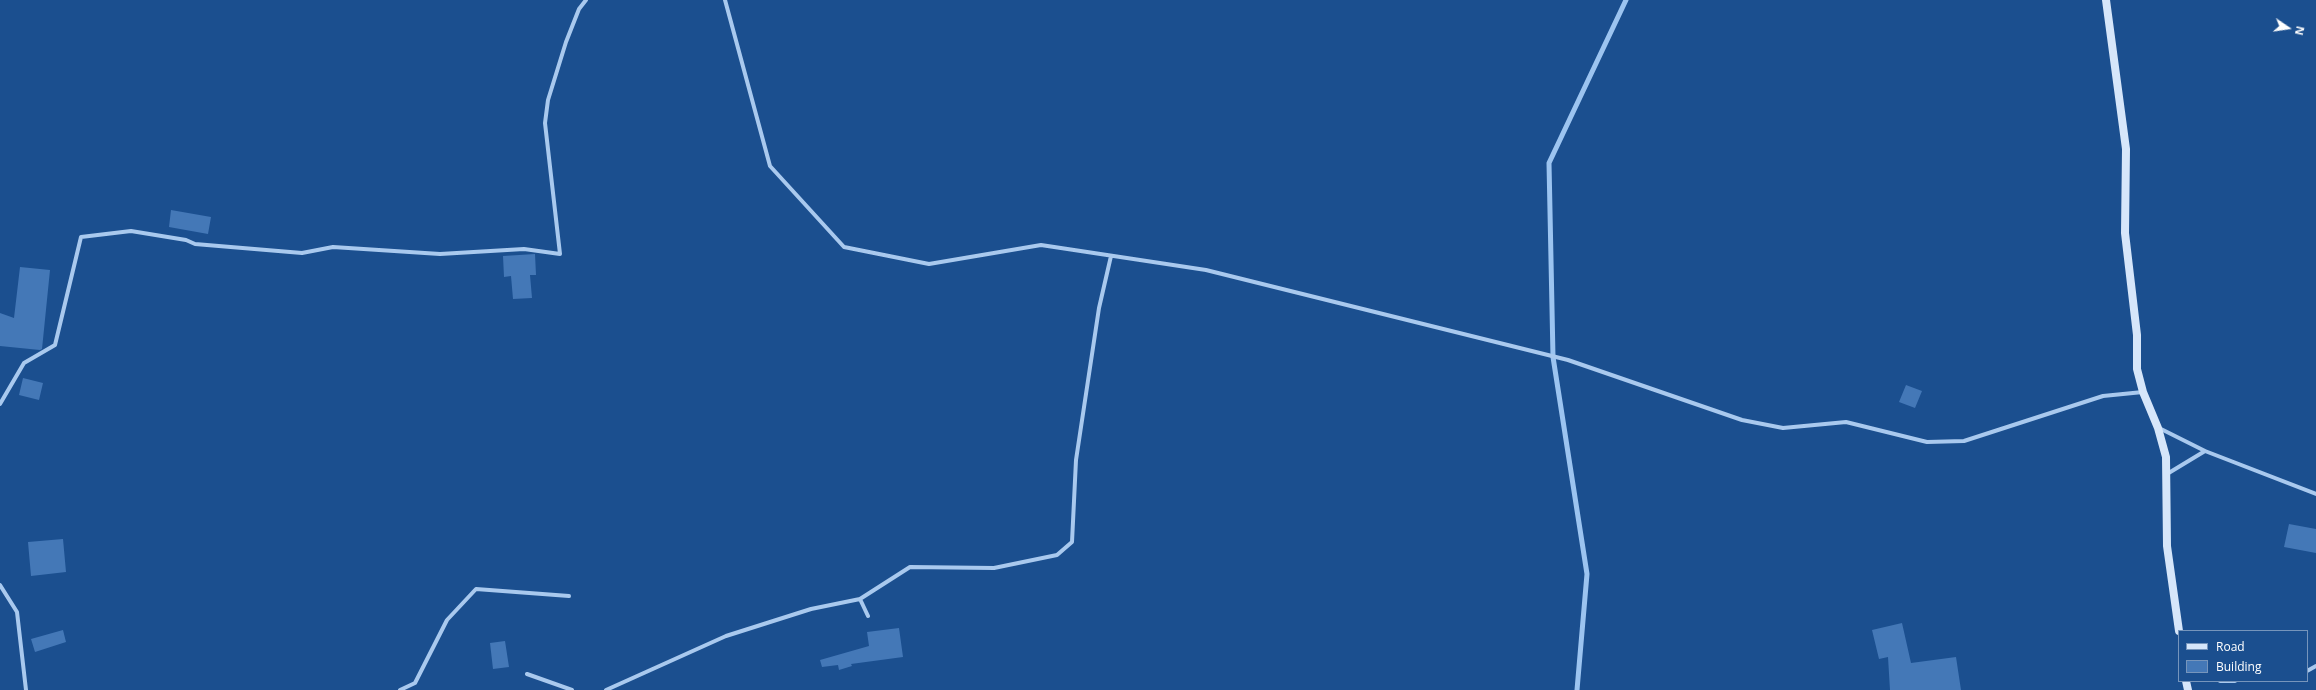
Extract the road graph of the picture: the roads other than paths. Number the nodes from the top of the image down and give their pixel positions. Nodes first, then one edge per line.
1 (586, 0) edge
2 (725, 0) edge
3 (2106, 0) edge
4 (1111, 256) junction
5 (2143, 392) junction
6 (0, 404) edge
7 (2158, 428) junction
8 (2205, 452) junction
9 (2167, 474) junction
10 (2316, 494) edge
11 (0, 585) edge
12 (569, 596) dead end
13 (860, 599) junction
14 (868, 616) dead end
15 (2179, 630) edge
16 (527, 674) dead end
17 (26, 690) edge
18 (400, 690) edge
19 (572, 690) edge
20 (606, 690) edge

1 - 6 street
2 - 4 street
3 - 5 street
4 - 5 street
4 - 13 street
5 - 7 street
7 - 8 street
7 - 9 street
8 - 9 street
8 - 10 street
9 - 15 street
11 - 17 street
12 - 18 street
13 - 14 street
13 - 20 street
16 - 19 street

